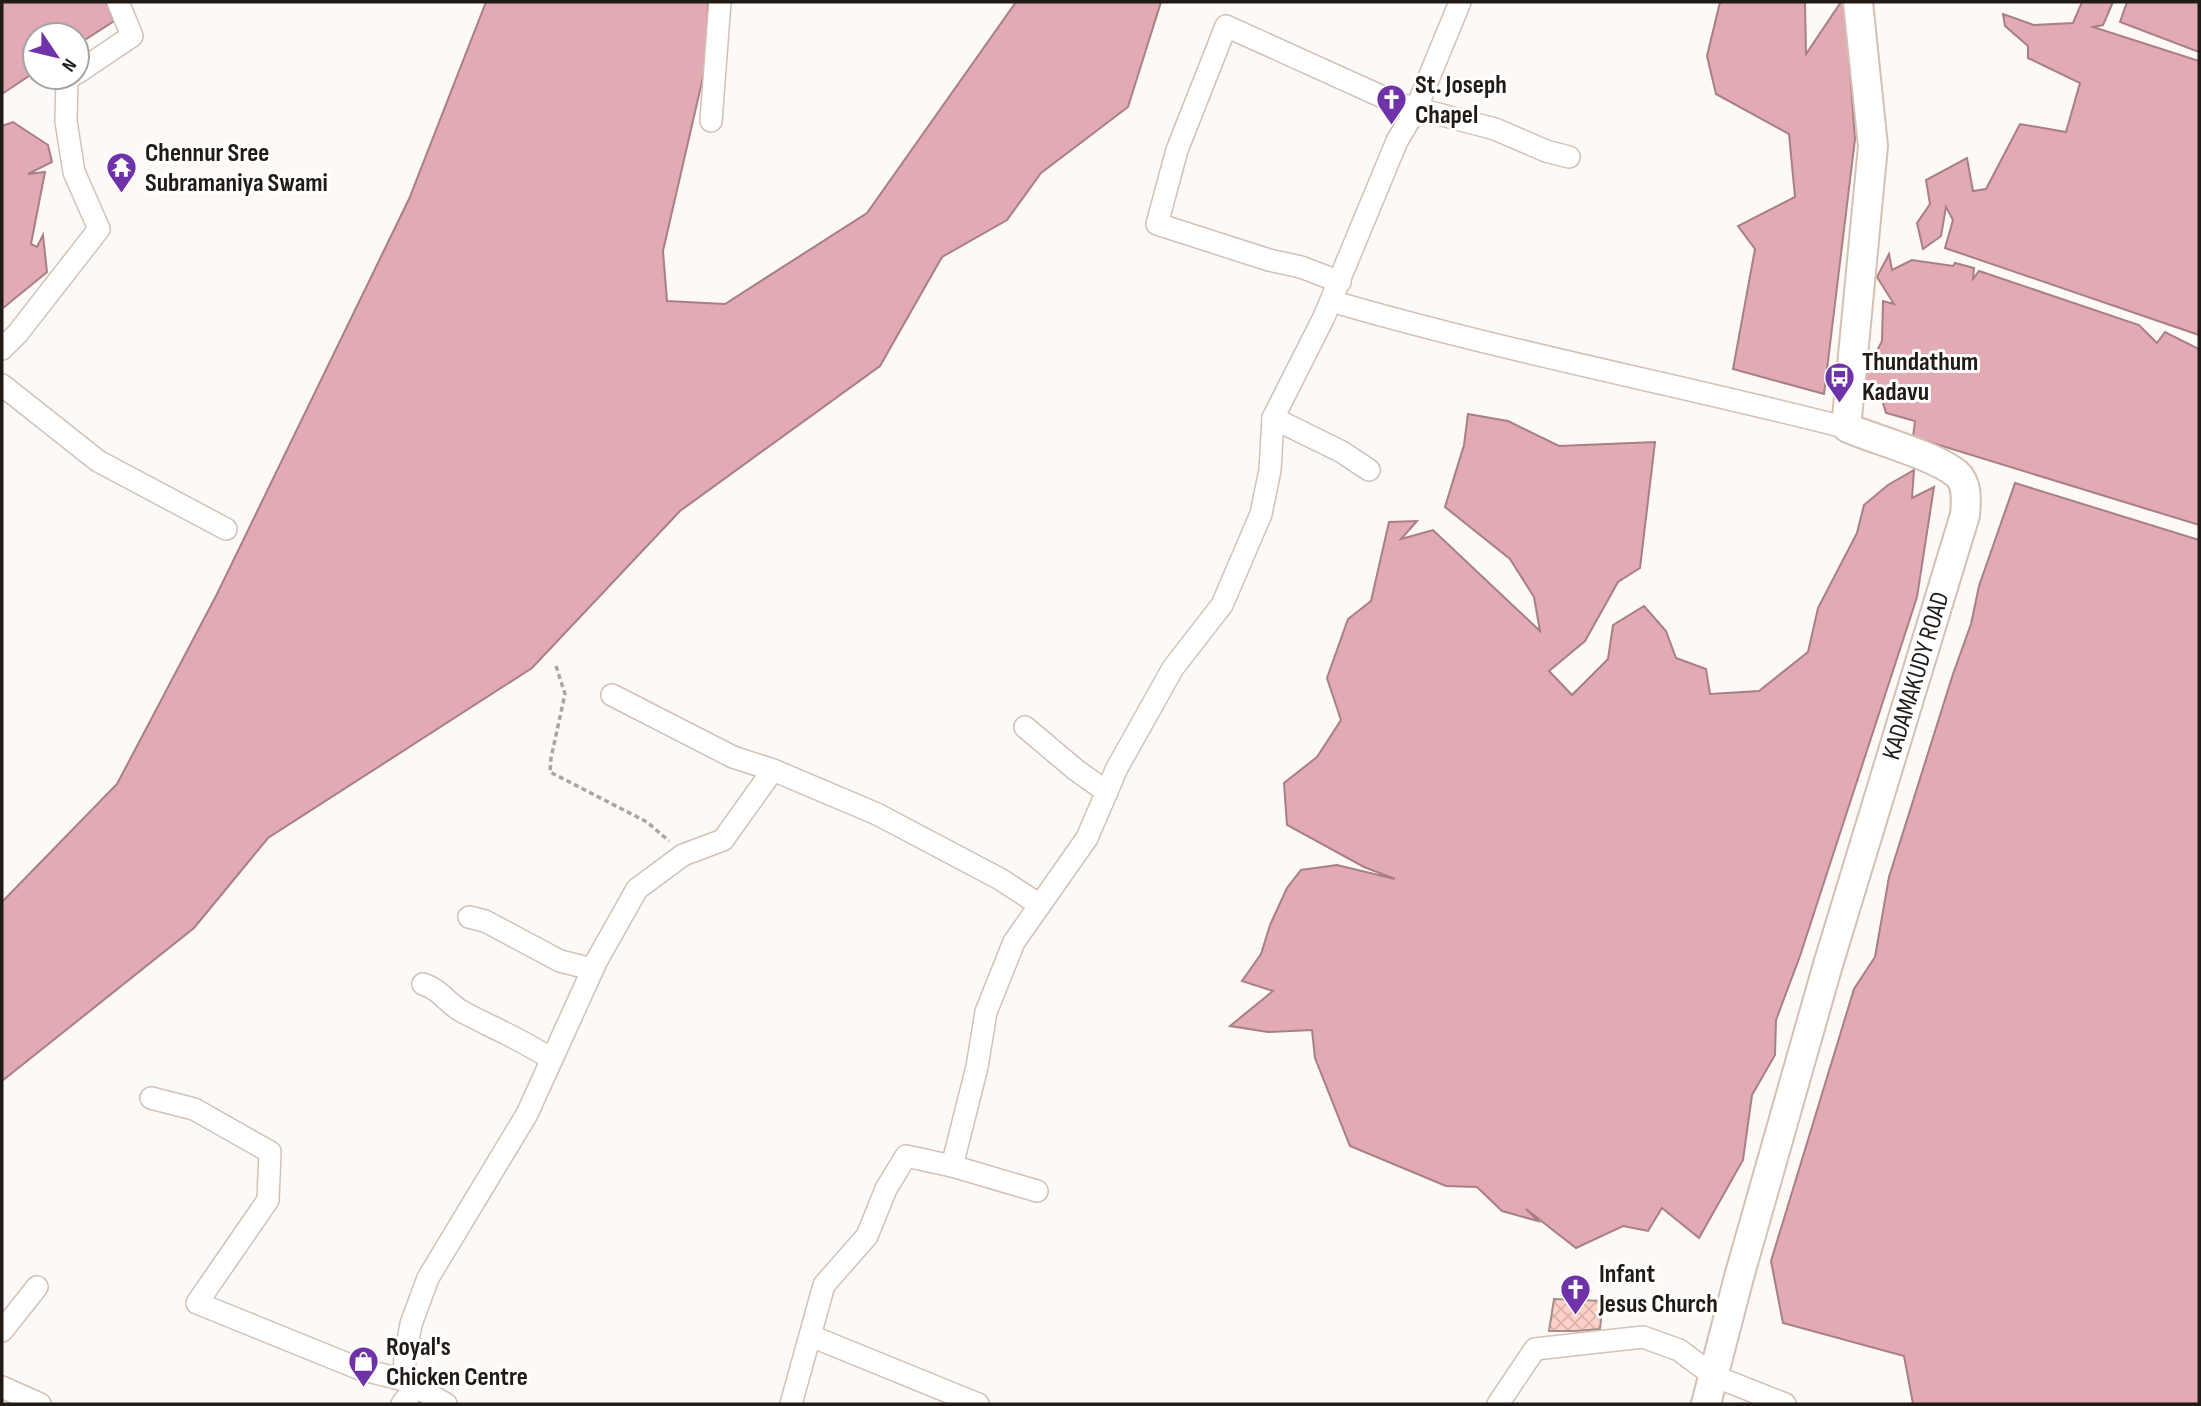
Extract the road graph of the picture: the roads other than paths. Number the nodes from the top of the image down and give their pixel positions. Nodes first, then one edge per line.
1 (118, 2) edge
2 (720, 2) edge
3 (1461, 2) edge
4 (1858, 2) edge
5 (91, 64) edge
6 (67, 91) edge
7 (1416, 108) junction
8 (711, 121) dead end
9 (1569, 157) dead end
10 (1336, 291) junction
11 (2, 349) edge
12 (2, 385) edge
13 (1273, 418) junction
14 (1848, 428) junction
15 (1368, 470) dead end
16 (226, 529) dead end
17 (612, 695) dead end
18 (1025, 727) dead end
19 (773, 770) junction
20 (1107, 792) junction
21 (1040, 905) junction
22 (469, 917) dead end
23 (592, 969) junction
24 (423, 984) dead end
25 (551, 1059) junction
26 (151, 1098) dead end
27 (952, 1166) junction
28 (1037, 1191) dead end
29 (37, 1287) dead end
30 (2, 1331) edge
31 (811, 1336) junction
32 (1714, 1376) junction
33 (410, 1384) junction
34 (2, 1387) edge
35 (40, 1404) edge
36 (402, 1404) edge
37 (446, 1404) edge
38 (790, 1404) edge
39 (978, 1404) edge
40 (1498, 1404) edge
41 (1706, 1404) edge
42 (1785, 1404) edge

1 - 5 street
2 - 8 street
3 - 7 street
4 - 14 street
6 - 11 street
7 - 9 street
7 - 10 street
7 - 10 street
10 - 13 street
10 - 14 street
12 - 16 street
13 - 15 street
13 - 20 street
14 - 32 street, KADAMAKUDY ROAD
17 - 19 street
18 - 20 street
19 - 21 street
19 - 23 street
20 - 21 street
21 - 27 street
22 - 23 street
23 - 25 street
24 - 25 street
25 - 33 street
26 - 33 street
27 - 28 street
27 - 31 street
29 - 30 street
31 - 38 street
31 - 39 street
32 - 40 street
32 - 41 street, KADAMAKUDY ROAD
32 - 42 street
33 - 36 street
33 - 37 street
34 - 35 street

